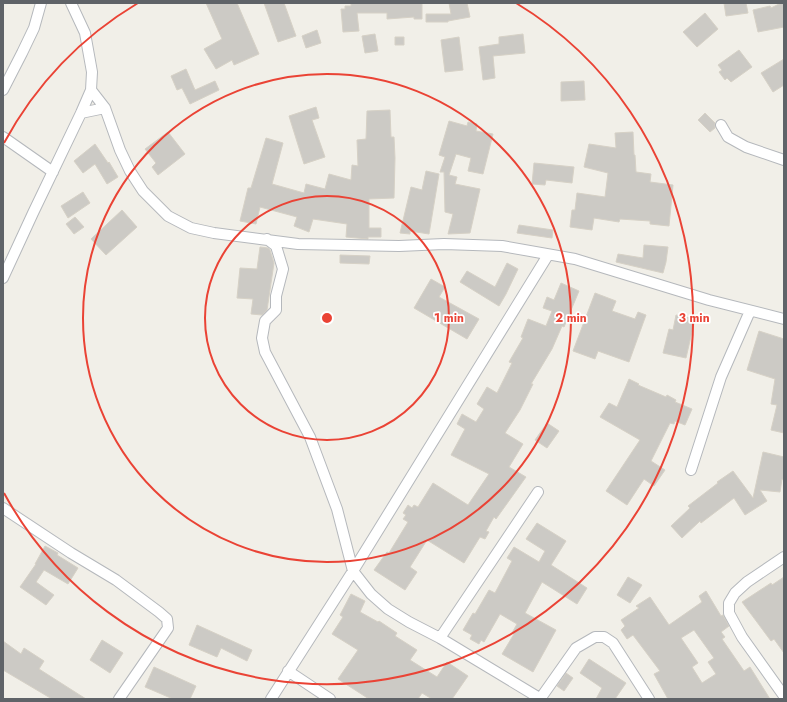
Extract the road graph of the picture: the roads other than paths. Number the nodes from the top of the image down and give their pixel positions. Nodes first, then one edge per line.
1 (41, 3) edge
2 (71, 3) edge
3 (3, 90) edge
4 (91, 90) junction
5 (105, 108) junction
6 (82, 113) junction
7 (721, 125) dead end
8 (3, 137) edge
9 (784, 160) edge
10 (53, 172) junction
11 (267, 239) junction
12 (548, 255) junction
13 (3, 278) edge
14 (750, 311) junction
15 (784, 319) edge
16 (691, 470) dead end
17 (538, 492) dead end
18 (3, 508) edge
19 (784, 557) edge
20 (353, 571) junction
21 (440, 638) junction
22 (288, 671) junction
23 (784, 696) edge
24 (120, 699) edge
25 (271, 699) edge
26 (330, 699) edge
27 (541, 699) edge
28 (649, 699) edge

1 - 3 street
2 - 4 street
4 - 5 street
4 - 6 street
5 - 6 street
5 - 11 street
6 - 10 street
7 - 9 street
8 - 10 street
10 - 13 street
11 - 12 street
11 - 20 street
12 - 14 street
12 - 20 street
14 - 15 street
14 - 16 street
17 - 21 street
18 - 24 street
19 - 23 street
20 - 21 street
20 - 22 street
21 - 27 street
22 - 25 street
22 - 26 street
27 - 28 street

